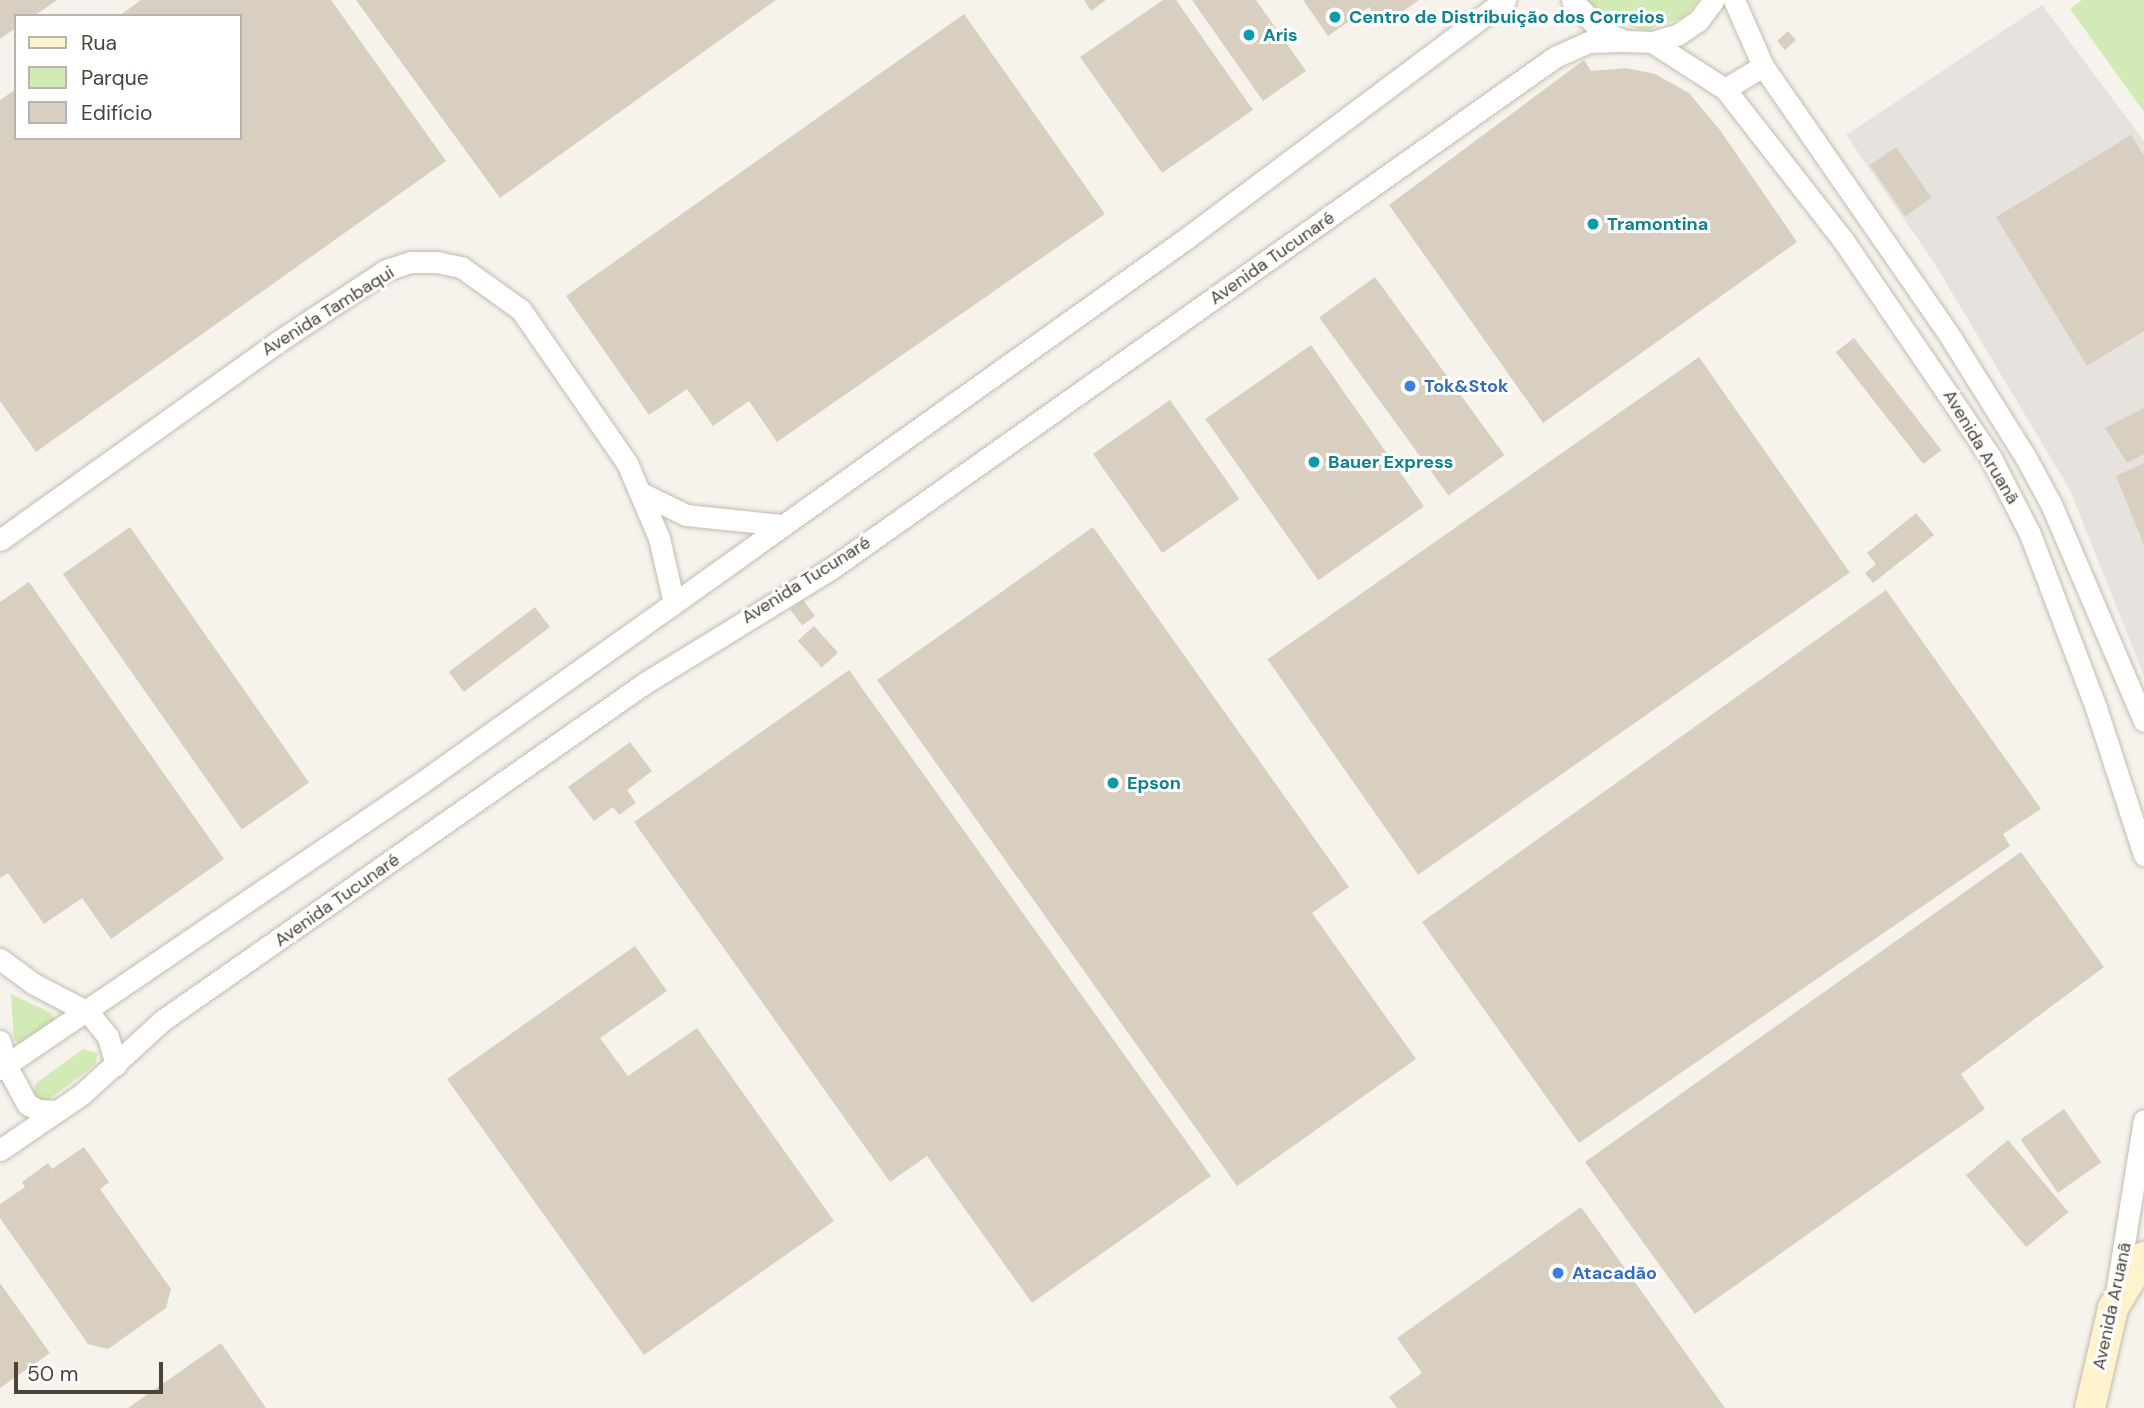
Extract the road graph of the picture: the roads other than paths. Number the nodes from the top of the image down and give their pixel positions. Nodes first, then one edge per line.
1 (1504, 0) edge
2 (1572, 0) edge
3 (1714, 0) edge
4 (1734, 0) edge
5 (1626, 41) junction
6 (1652, 42) junction
7 (1763, 66) junction
8 (1725, 89) junction
9 (643, 494) junction
10 (783, 525) junction
11 (0, 540) edge
12 (674, 603) junction
13 (2144, 721) edge
14 (2144, 855) edge
15 (0, 959) edge
16 (88, 1012) junction
17 (0, 1041) edge
18 (116, 1065) junction
19 (3, 1067) edge
20 (57, 1111) junction
21 (2144, 1120) edge
22 (0, 1150) edge
23 (2144, 1257) edge
24 (2113, 1308) junction
25 (2090, 1408) edge

1 - 10 street
2 - 5 street
3 - 6 street
4 - 7 street, Avenida Aruanã
5 - 6 street, Avenida Tucunaré
5 - 18 street, Avenida Tucunaré
6 - 8 street, Avenida Aruanã
7 - 8 street
7 - 13 street, Avenida Aruanã
8 - 14 street, Avenida Aruanã
9 - 10 street
9 - 11 street, Avenida Tambaqui
9 - 12 street, Avenida Tambaqui
10 - 12 street
12 - 16 street
15 - 16 street
16 - 18 street
16 - 19 street
17 - 19 street
18 - 20 street, Avenida Tucunaré
19 - 20 street
20 - 22 street, Avenida Tucunaré
21 - 24 street, Avenida Aruanã
23 - 24 main road
24 - 25 main road, Avenida Aruanã

